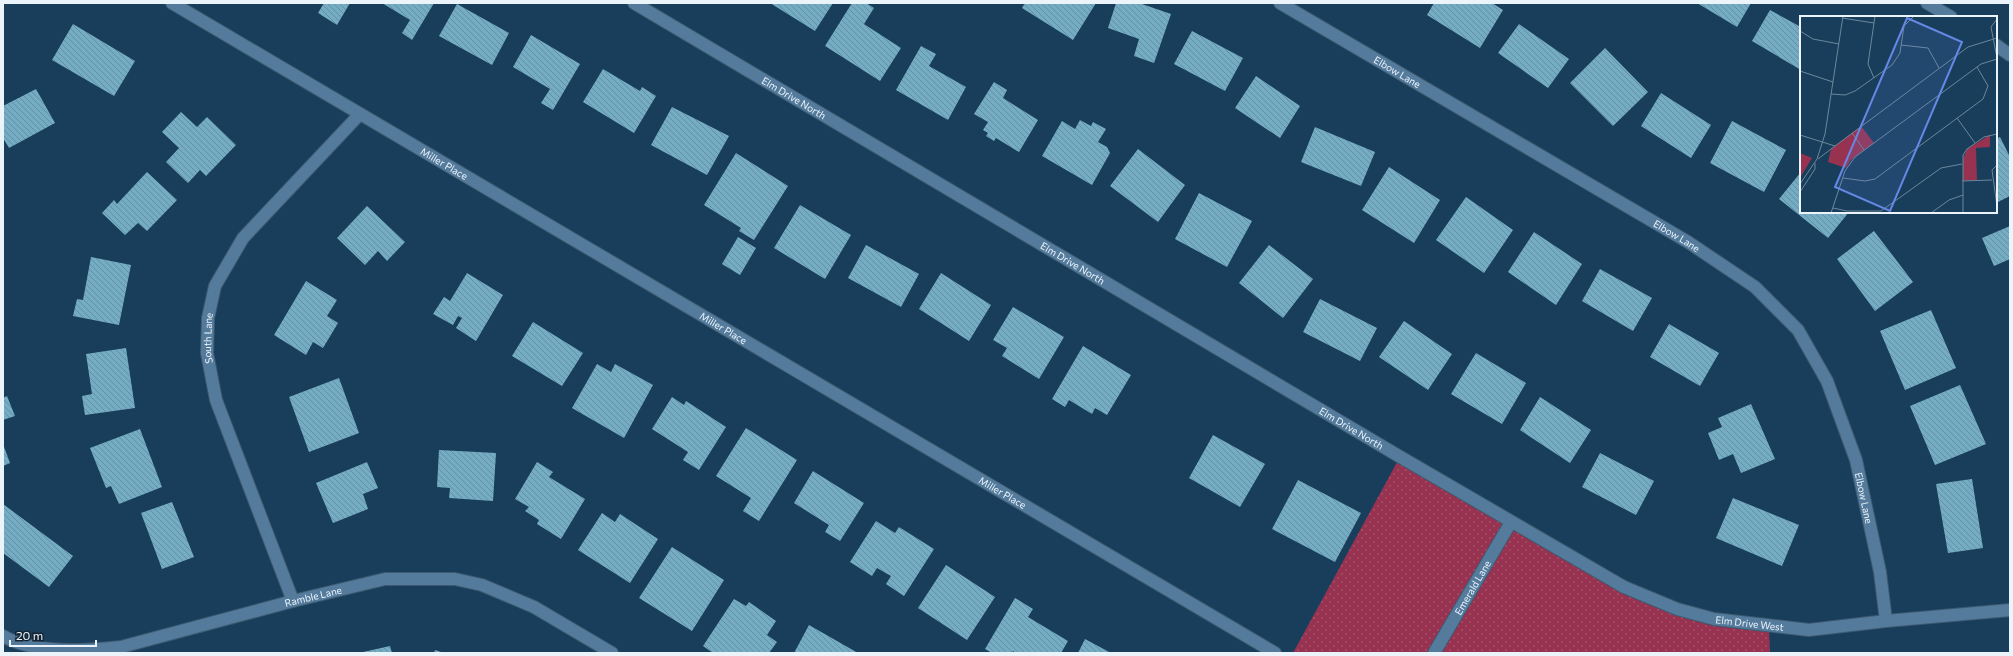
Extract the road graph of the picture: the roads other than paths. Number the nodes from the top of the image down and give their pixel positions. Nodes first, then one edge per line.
1 (172, 3) edge
2 (634, 3) edge
3 (1280, 3) edge
4 (1927, 3) edge
5 (1949, 16) edge
6 (1997, 46) edge
7 (2010, 55) edge
8 (359, 115) junction
9 (1511, 522) junction
10 (293, 601) junction
11 (2010, 610) edge
12 (1886, 621) junction
13 (3, 636) edge
14 (612, 653) edge
15 (1275, 653) edge
16 (1434, 653) edge

1 - 8 street, Miller Place
2 - 9 street, Elm Drive North
3 - 12 street, Elbow Lane
4 - 5 street
6 - 7 street
8 - 10 street, South Lane
8 - 15 street, Miller Place
9 - 12 street, Elm Drive West
9 - 16 street, Emerald Lane
10 - 13 street, Ramble Lane
10 - 14 street, Ramble Lane
11 - 12 street, Elm Drive West

